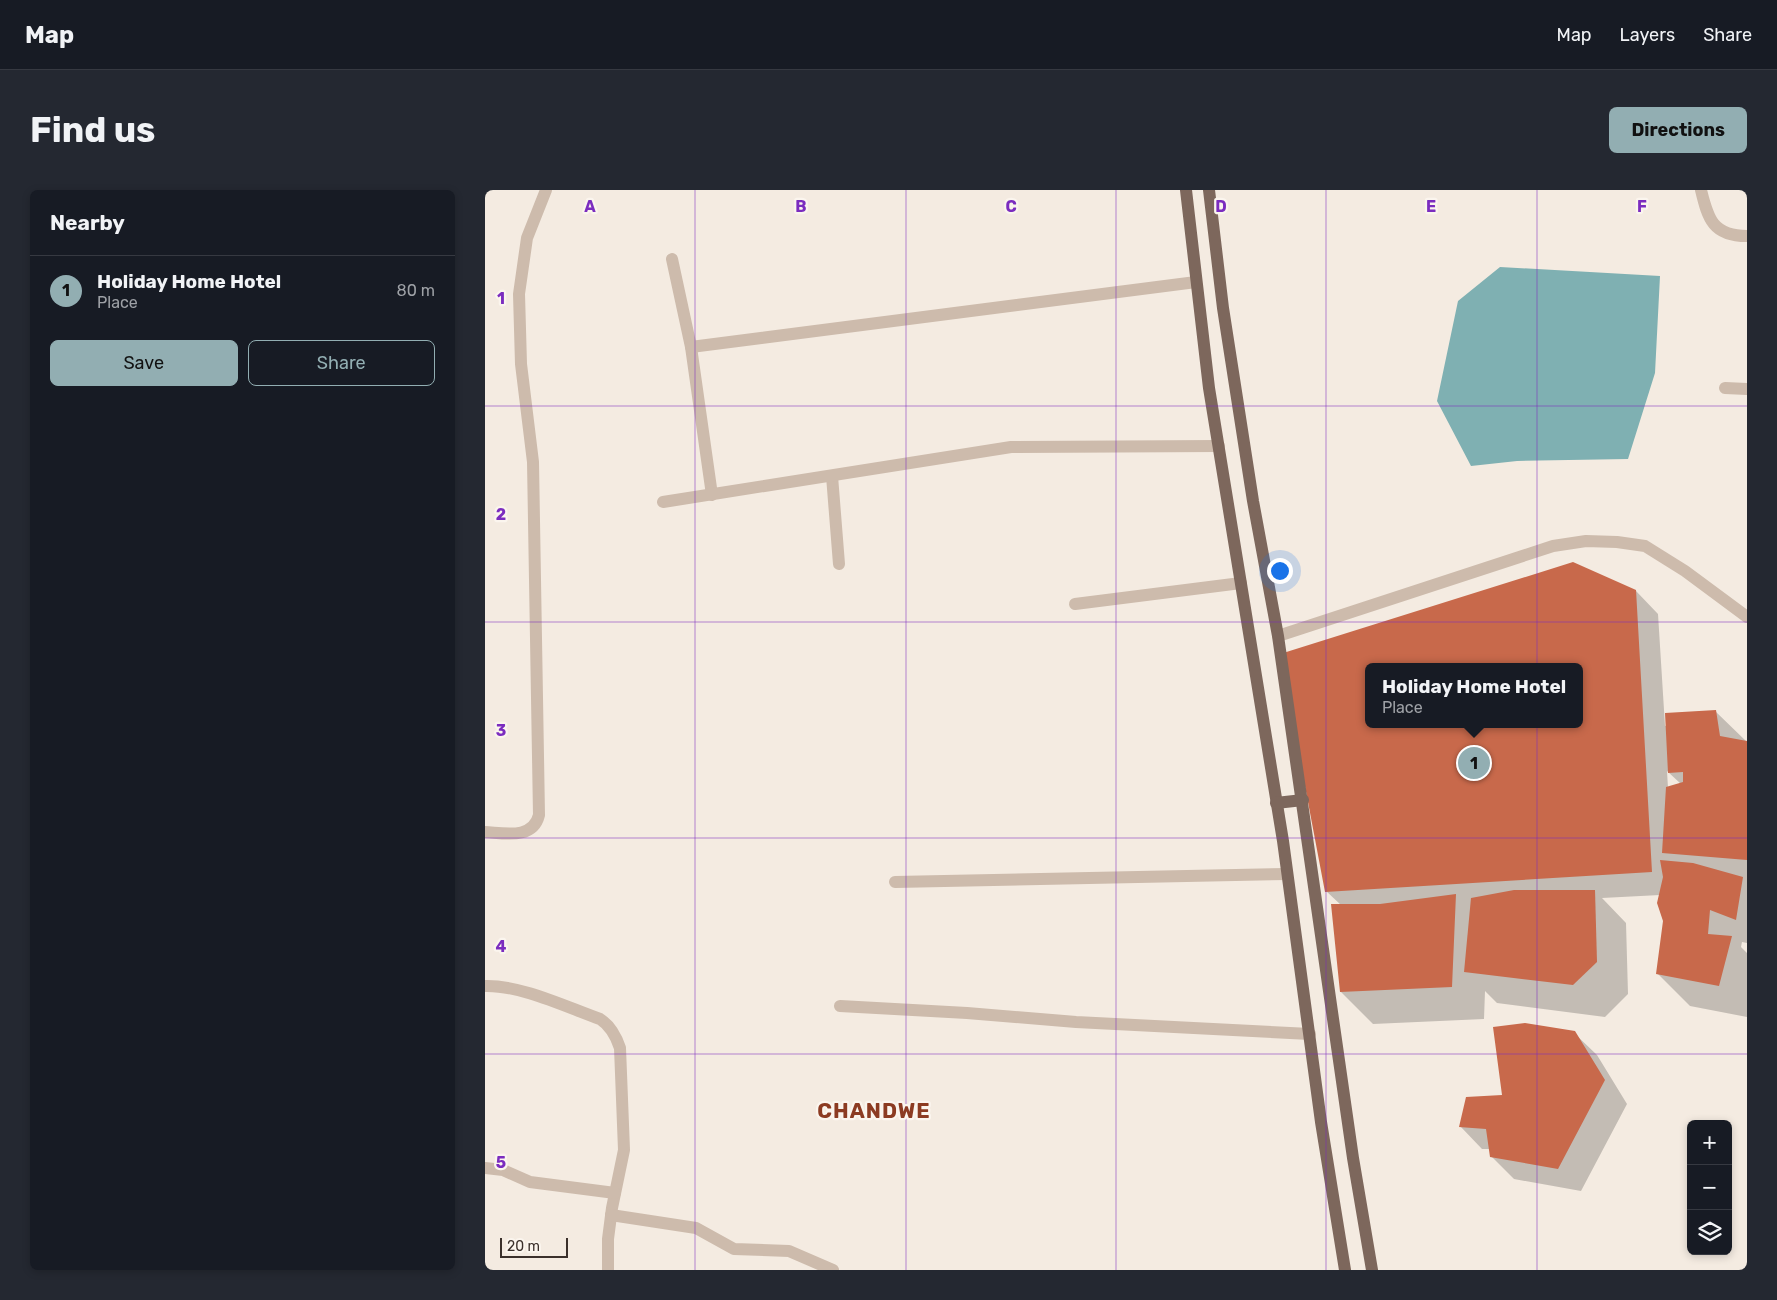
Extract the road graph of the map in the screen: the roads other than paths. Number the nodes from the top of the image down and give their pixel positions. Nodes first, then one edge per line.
1 (546, 190) edge
2 (1187, 190) edge
3 (1209, 190) edge
4 (1701, 190) edge
5 (1747, 236) edge
6 (672, 259) dead end
7 (1196, 282) junction
8 (691, 347) junction
9 (1725, 388) dead end
10 (1747, 389) edge
11 (1219, 446) junction
12 (833, 476) junction
13 (712, 495) junction
14 (663, 502) dead end
15 (839, 564) dead end
16 (1241, 582) junction
17 (1075, 604) dead end
18 (1747, 617) edge
19 (1278, 636) junction
20 (1303, 800) junction
21 (1276, 803) junction
22 (485, 832) edge
23 (1287, 874) junction
24 (895, 882) dead end
25 (485, 986) edge
26 (840, 1006) dead end
27 (1310, 1034) junction
28 (485, 1168) edge
29 (615, 1193) junction
30 (611, 1215) junction
31 (608, 1270) edge
32 (833, 1270) edge
33 (1345, 1270) edge
34 (1372, 1270) edge

1 - 22 street
2 - 7 main road
3 - 19 main road
4 - 5 street
6 - 8 street
7 - 8 street
7 - 11 main road
8 - 13 street
9 - 10 street
11 - 12 street
11 - 16 main road
12 - 13 street
12 - 15 street
13 - 14 street
16 - 17 street
16 - 21 main road
18 - 19 street
19 - 20 main road
20 - 21 main road
20 - 34 main road
21 - 23 main road
23 - 24 street
23 - 27 main road
25 - 29 street
26 - 27 street
27 - 33 main road
28 - 29 street
29 - 30 street
30 - 31 street
30 - 32 street

